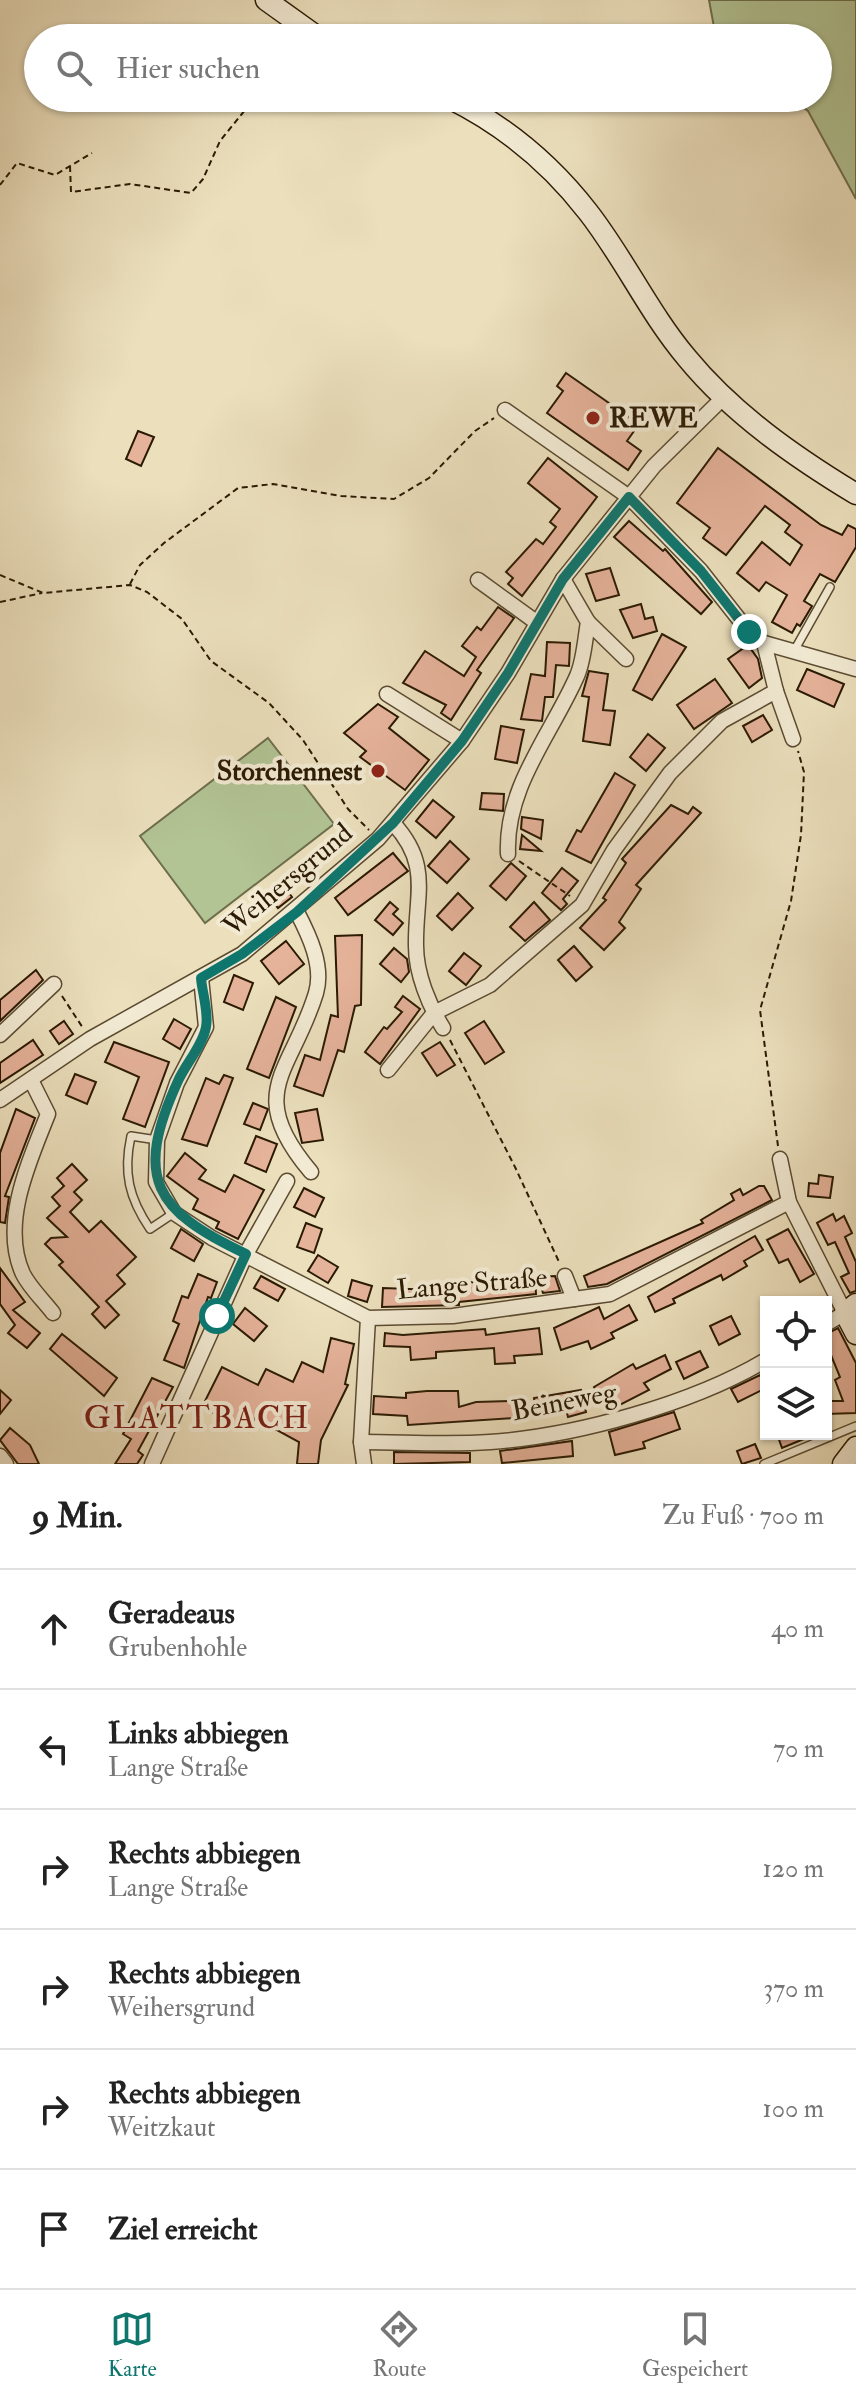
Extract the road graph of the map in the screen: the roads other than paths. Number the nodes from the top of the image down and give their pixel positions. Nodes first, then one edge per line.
1 (266, 0) edge
2 (299, 24) edge
3 (475, 112) edge
4 (723, 398) junction
5 (505, 410) road end
6 (856, 494) edge
7 (629, 497) junction
8 (563, 579) junction
9 (478, 580) dead end
10 (830, 587) dead end
11 (536, 622) junction
12 (588, 622) junction
13 (764, 643) junction
14 (794, 651) junction
15 (626, 659) dead end
16 (856, 669) edge
17 (776, 691) junction
18 (387, 694) dead end
19 (793, 739) road end
20 (462, 741) junction
21 (393, 823) junction
22 (508, 854) road end
23 (297, 912) junction
24 (201, 978) junction
25 (54, 984) road end
26 (434, 1013) junction
27 (443, 1028) road end
28 (0, 1035) edge
29 (388, 1070) dead end
30 (31, 1080) junction
31 (0, 1100) edge
32 (157, 1140) junction
33 (780, 1159) road end
34 (311, 1172) dead end
35 (287, 1181) dead end
36 (789, 1202) junction
37 (174, 1213) junction
38 (246, 1254) junction
39 (565, 1276) road end
40 (574, 1299) junction
41 (851, 1308) edge
42 (53, 1313) dead end
43 (368, 1318) junction
44 (832, 1320) edge
45 (856, 1334) edge
46 (760, 1363) edge
47 (856, 1426) edge
48 (361, 1442) junction
49 (856, 1447) edge
50 (0, 1456) edge
51 (6, 1464) edge
52 (152, 1464) edge
53 (364, 1464) edge
54 (764, 1464) edge
55 (843, 1464) edge

1 - 2 main road
3 - 4 main road
4 - 6 main road
4 - 7 street, Weihersgrund
5 - 7 street
7 - 8 street, Weihersgrund
7 - 13 street
8 - 11 street, Weihersgrund
8 - 12 street
9 - 11 street
10 - 14 lane
11 - 20 street, Weihersgrund
12 - 15 street
12 - 22 street
13 - 14 street
13 - 17 street
14 - 16 street
17 - 19 street
17 - 26 street
18 - 20 street
20 - 21 street, Weihersgrund
21 - 23 street, Weihersgrund
21 - 26 street
23 - 24 street, Weihersgrund
23 - 34 street
24 - 30 street, Weihersgrund
24 - 32 street, Lange Straße
25 - 28 street
26 - 27 street
26 - 29 street
30 - 31 street, Weihersgrund
30 - 42 street
32 - 37 street, Lange Straße
32 - 37 lane
33 - 36 street
35 - 38 street
36 - 40 street, Lange Straße
36 - 41 street
37 - 38 street, Lange Straße
38 - 43 street, Lange Straße
38 - 52 street
39 - 40 street, Lange Straße
40 - 43 street, Lange Straße
41 - 44 street
41 - 45 main road
43 - 48 street
46 - 48 street, Beineweg
47 - 54 lane
48 - 53 street
49 - 55 main road
50 - 51 street

